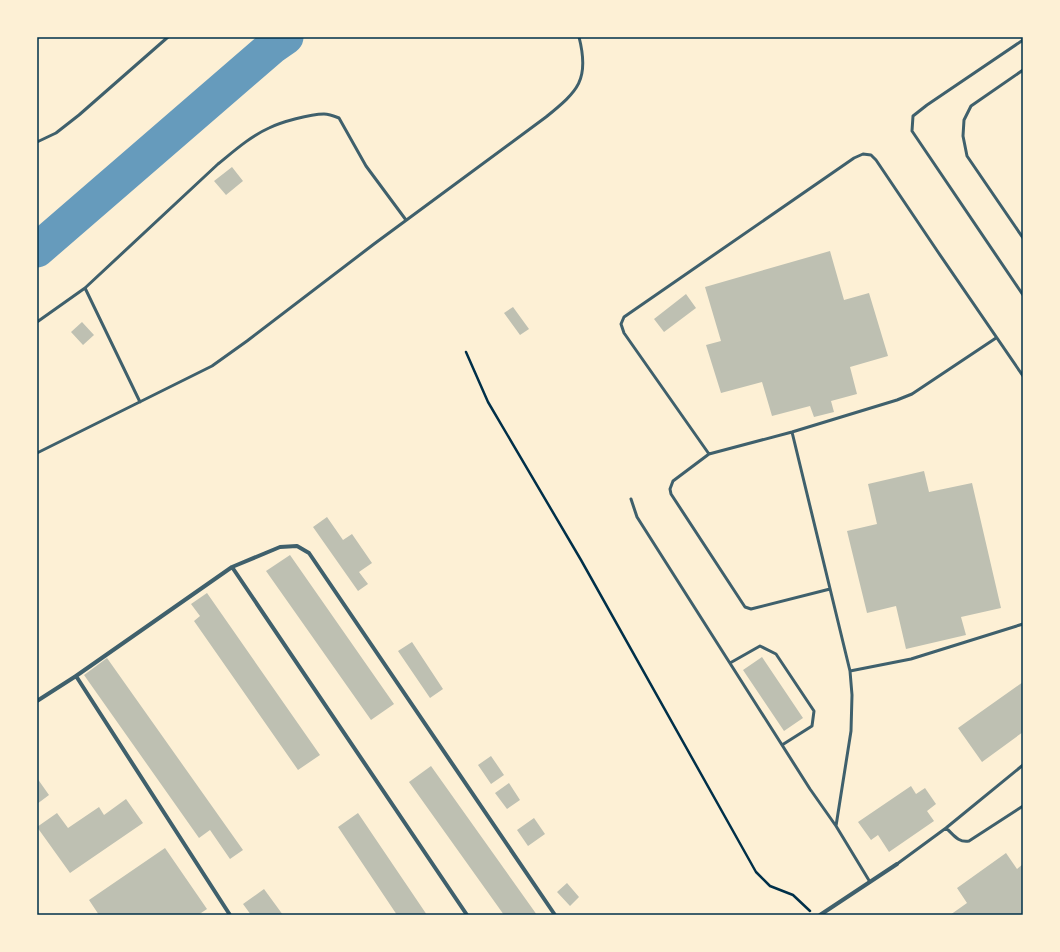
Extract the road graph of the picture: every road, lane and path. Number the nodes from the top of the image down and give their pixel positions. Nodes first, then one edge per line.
1 (168, 37) edge
2 (579, 37) edge
3 (1023, 40) edge
4 (1023, 70) edge
5 (37, 142) edge
6 (406, 220) junction
7 (1023, 238) edge
8 (85, 288) junction
9 (1023, 295) edge
10 (37, 322) edge
11 (996, 338) junction
12 (466, 352) dead end
13 (1023, 376) edge
14 (140, 402) junction
15 (792, 432) junction
16 (37, 453) edge
17 (709, 454) junction
18 (631, 500) dead end
19 (232, 568) junction
20 (830, 589) junction
21 (1023, 624) edge
22 (730, 663) junction
23 (850, 671) junction
24 (76, 676) junction
25 (37, 701) edge
26 (782, 745) junction
27 (1023, 765) edge
28 (1023, 806) edge
29 (836, 826) junction
30 (946, 828) junction
31 (897, 864) joint
32 (870, 882) junction
33 (230, 915) edge
34 (467, 915) edge
35 (555, 915) edge
36 (814, 915) edge
37 (820, 915) edge

1 - 5 lane
2 - 6 lane
3 - 9 lane
4 - 7 lane
6 - 8 lane
6 - 14 lane
8 - 10 lane
8 - 14 lane
11 - 13 lane
11 - 15 lane
11 - 17 lane
12 - 36 path
14 - 16 lane
15 - 17 lane
15 - 20 lane
17 - 20 lane
18 - 22 lane
19 - 24 street
19 - 34 street
19 - 35 street
20 - 23 lane
21 - 23 lane
22 - 26 lane
22 - 26 lane
23 - 29 lane
24 - 25 street
24 - 33 street
26 - 29 lane
27 - 30 lane
28 - 30 lane
29 - 32 lane
30 - 31 lane
31 - 32 street
32 - 37 street

